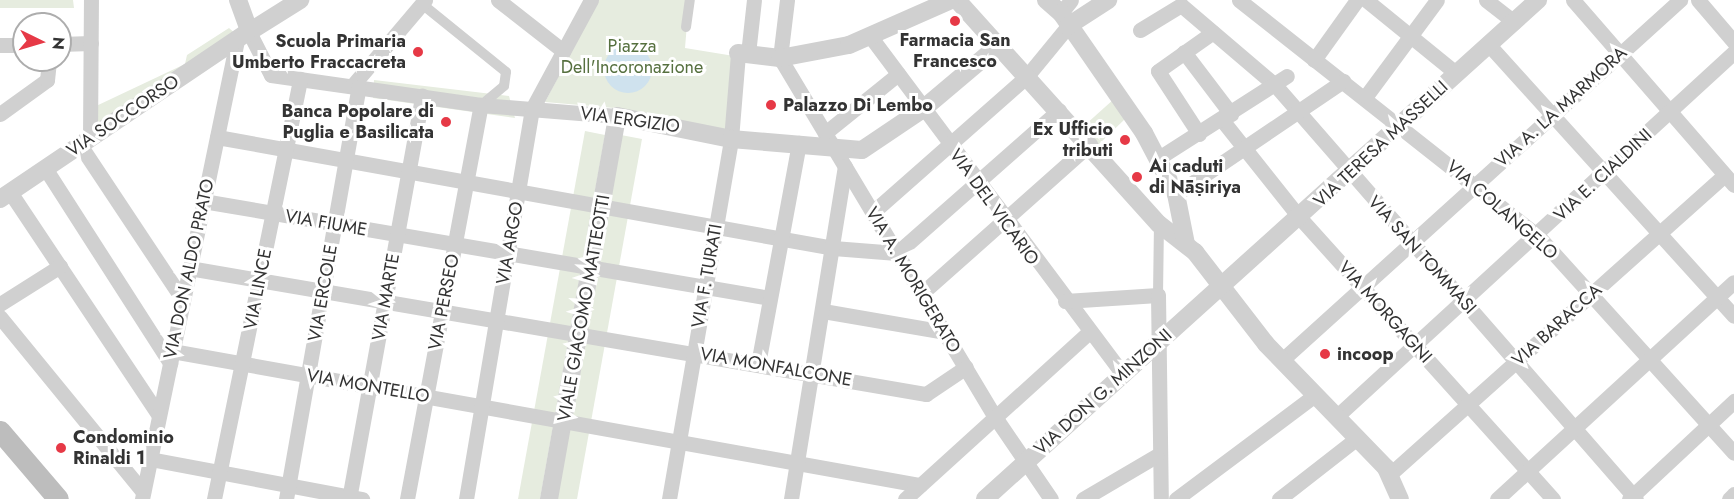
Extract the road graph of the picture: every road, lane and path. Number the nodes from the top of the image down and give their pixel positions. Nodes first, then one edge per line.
1 (91, 0) edge
2 (238, 0) edge
3 (300, 0) edge
4 (498, 0) edge
5 (591, 0) edge
6 (690, 0) edge
7 (754, 0) edge
8 (787, 0) edge
9 (951, 0) edge
10 (957, 0) edge
11 (1046, 0) edge
12 (1108, 0) edge
13 (1239, 0) edge
14 (1357, 0) edge
15 (1366, 0) edge
16 (1437, 0) edge
17 (1486, 0) edge
18 (1538, 0) edge
19 (1573, 0) edge
20 (1680, 0) edge
21 (1698, 0) edge
22 (424, 2) edge
23 (1184, 2) edge
24 (1260, 6) edge
25 (1067, 13) edge
26 (1514, 22) junction
27 (686, 27) dead end
28 (1140, 30) dead end
29 (1212, 32) junction
30 (247, 33) junction
31 (1412, 35) junction
32 (870, 36) junction
33 (1734, 42) edge
34 (91, 43) junction
35 (72, 44) edge
36 (999, 45) junction
37 (1489, 45) junction
38 (563, 51) junction
39 (1184, 52) junction
40 (1734, 52) edge
41 (743, 54) junction
42 (1620, 54) junction
43 (780, 58) junction
44 (1314, 60) junction
45 (48, 72) edge
46 (898, 74) junction
47 (1457, 74) junction
48 (1027, 76) junction
49 (300, 79) junction
50 (1281, 81) junction
51 (1343, 81) junction
52 (355, 87) junction
53 (422, 96) junction
54 (1366, 96) junction
55 (481, 105) junction
56 (532, 109) junction
57 (923, 110) junction
58 (1059, 110) junction
59 (1670, 112) junction
60 (0, 114) edge
61 (1295, 114) junction
62 (1550, 114) junction
63 (618, 116) junction
64 (1227, 117) junction
65 (1401, 126) junction
66 (1199, 134) junction
67 (217, 137) junction
68 (731, 139) junction
69 (829, 139) junction
70 (85, 142) junction
71 (799, 143) junction
72 (1090, 144) junction
73 (950, 146) junction
74 (286, 149) junction
75 (1244, 151) junction
76 (1157, 159) junction
77 (346, 160) junction
78 (845, 166) junction
79 (45, 168) junction
80 (408, 171) junction
81 (1349, 174) junction
82 (1604, 175) junction
83 (1730, 180) edge
84 (467, 182) junction
85 (977, 183) junction
86 (1476, 184) junction
87 (519, 191) junction
88 (1176, 194) junction
89 (5, 195) edge
90 (203, 201) junction
91 (603, 206) junction
92 (873, 212) junction
93 (272, 214) junction
94 (1300, 218) junction
95 (1005, 222) junction
96 (1159, 224) junction
97 (335, 225) junction
98 (715, 226) junction
99 (1658, 235) junction
100 (397, 236) junction
101 (782, 236) junction
102 (1538, 236) junction
103 (1186, 243) junction
104 (1412, 245) junction
105 (455, 246) junction
106 (832, 248) junction
107 (897, 253) junction
108 (507, 255) junction
109 (60, 266) junction
110 (189, 268) junction
111 (591, 270) junction
112 (260, 280) junction
113 (1734, 282) edge
114 (1361, 285) junction
115 (1224, 288) junction
116 (704, 290) junction
117 (323, 291) junction
118 (921, 294) junction
119 (1592, 294) junction
120 (1158, 296) junction
121 (1717, 297) junction
122 (770, 298) junction
123 (183, 300) junction
124 (385, 301) junction
125 (1065, 301) junction
126 (1463, 302) junction
127 (0, 304) edge
128 (443, 311) junction
129 (823, 311) junction
130 (1734, 316) edge
131 (0, 317) edge
132 (497, 320) junction
133 (944, 332) junction
134 (1089, 332) junction
135 (580, 334) junction
136 (1155, 344) junction
137 (1415, 345) junction
138 (693, 352) junction
139 (171, 357) junction
140 (1650, 358) junction
141 (1282, 360) junction
142 (1516, 361) junction
143 (243, 364) junction
144 (758, 364) junction
145 (966, 367) junction
146 (813, 373) junction
147 (1122, 374) junction
148 (308, 375) junction
149 (369, 386) junction
150 (1315, 394) junction
151 (427, 396) junction
152 (1734, 400) edge
153 (1468, 404) junction
154 (482, 406) junction
155 (159, 415) junction
156 (995, 417) junction
157 (1336, 417) junction
158 (564, 420) junction
159 (1708, 424) junction
160 (1575, 428) junction
161 (0, 431) edge
162 (1357, 438) junction
163 (679, 440) junction
164 (1734, 453) edge
165 (1156, 456) junction
166 (150, 459) junction
167 (798, 460) junction
168 (1027, 460) junction
169 (220, 473) junction
170 (1528, 473) junction
171 (1389, 475) junction
172 (920, 485) junction
173 (288, 492) edge
174 (1734, 494) edge
175 (143, 496) edge
176 (354, 498) edge
177 (1633, 498) edge
178 (58, 499) edge
179 (214, 499) edge
180 (407, 499) edge
181 (466, 499) edge
182 (549, 499) edge
183 (669, 499) edge
184 (791, 499) edge
185 (905, 499) edge
186 (985, 499) edge
187 (1051, 499) edge
188 (1083, 499) edge
189 (1161, 499) edge
190 (1176, 499) edge
191 (1279, 499) edge
192 (1401, 499) edge
193 (1414, 499) edge
194 (1497, 499) edge
195 (1553, 499) edge
196 (1729, 499) edge

1 - 34 street
2 - 30 street
3 - 30 street, VIA SOCCORSO
4 - 38 street
5 - 38 street, VIA ARGO
6 - 27 street
7 - 41 street, VIA F. TURATI
8 - 43 street
9 - 32 street
10 - 36 street
11 - 25 street
12 - 25 street
13 - 24 street, VIA COLANGELO
14 - 44 street
15 - 31 street
16 - 31 street
17 - 26 street
18 - 26 street, VIA TERESA MASSELLI
19 - 42 street
20 - 42 street, VIA A. LA MARMORA
21 - 33 street
22 - 52 street
22 - 55 street
23 - 28 street, VIA SAN TOMMASI
23 - 29 street, VIA SAN TOMMASI
24 - 44 street, VIA COLANGELO
25 - 48 street
25 - 76 street
26 - 37 street, VIA TERESA MASSELLI
29 - 39 street
29 - 50 street, VIA SAN TOMMASI
30 - 49 street, VIA ERGIZIO
30 - 67 street, VIA DON ALDO PRATO
30 - 70 street, VIA SOCCORSO
31 - 47 street
31 - 54 street
32 - 43 street
32 - 46 street, VIA DEL VICARIO
34 - 35 street
34 - 70 street
36 - 48 street
36 - 57 street, VIA ERGIZIO
37 - 47 street, VIA TERESA MASSELLI
37 - 62 street
38 - 56 street, VIA ARGO
39 - 64 street, VIA MORGAGNI
39 - 66 street
40 - 59 street, VIA E. CIALDINI
41 - 43 street
41 - 68 street, VIA F. TURATI
42 - 59 street
42 - 62 street, VIA A. LA MARMORA
43 - 69 street, VIA A. MORIGERATO
44 - 51 street, VIA COLANGELO
45 - 60 street
46 - 57 street, VIA DEL VICARIO
46 - 69 street
47 - 65 street, VIA TERESA MASSELLI
48 - 58 street
48 - 73 street
49 - 52 street, VIA ERGIZIO
49 - 74 street, VIA LINCE
50 - 61 street, VIA SAN TOMMASI
50 - 64 street
51 - 54 street, VIA COLANGELO
51 - 61 street
52 - 53 street, VIA ERGIZIO
52 - 77 street, VIA ERCOLE
53 - 55 street, VIA ERGIZIO
53 - 80 street, VIA MARTE
54 - 65 street, VIA COLANGELO
55 - 56 street, VIA ERGIZIO
55 - 84 street, VIA PERSEO
56 - 63 street, VIA ERGIZIO
56 - 87 street, VIA ARGO
57 - 69 street, VIA ERGIZIO
57 - 73 street, VIA DEL VICARIO
58 - 72 street
58 - 85 street
59 - 82 street, VIA E. CIALDINI
59 - 83 street
61 - 75 street
61 - 81 street, VIA SAN TOMMASI
62 - 82 street
62 - 86 street, VIA A. LA MARMORA
63 - 68 street, VIA ERGIZIO
63 - 91 street, VIALE GIACOMO MATTEOTTI
64 - 66 street
64 - 75 street, VIA MORGAGNI
65 - 81 street, VIA TERESA MASSELLI
65 - 86 street, VIA COLANGELO
66 - 76 street
67 - 74 street
67 - 90 street, VIA DON ALDO PRATO
68 - 71 street, VIA ERGIZIO
68 - 98 street, VIA F. TURATI
69 - 71 street, VIA ERGIZIO
69 - 78 street, VIA A. MORIGERATO
70 - 79 street, VIA SOCCORSO
70 - 123 street
71 - 101 street
72 - 95 street
72 - 96 street
73 - 85 street, VIA DEL VICARIO
73 - 92 street
74 - 77 street
74 - 93 street, VIA LINCE
75 - 88 street
75 - 94 street, VIA MORGAGNI
76 - 88 street
77 - 80 street
77 - 97 street, VIA ERCOLE
78 - 92 street, VIA A. MORIGERATO
78 - 106 street
79 - 89 street, VIA SOCCORSO
79 - 139 street
80 - 84 street
80 - 100 street, VIA MARTE
81 - 94 street, VIA TERESA MASSELLI
81 - 104 street, VIA SAN TOMMASI
82 - 99 street
82 - 102 street, VIA E. CIALDINI
83 - 99 street, VIA BARACCA
84 - 87 street
84 - 105 street, VIA PERSEO
85 - 95 street, VIA DEL VICARIO
85 - 107 street
86 - 102 street, VIA COLANGELO
86 - 104 street, VIA A. LA MARMORA
87 - 91 street
87 - 108 street, VIA ARGO
88 - 103 street
89 - 109 street
90 - 93 street, VIA FIUME
90 - 110 street, VIA DON ALDO PRATO
91 - 98 street
91 - 111 street, VIALE GIACOMO MATTEOTTI
92 - 107 street, VIA A. MORIGERATO
93 - 97 street, VIA FIUME
93 - 112 street, VIA LINCE
94 - 114 street, VIA MORGAGNI
94 - 115 street, VIA TERESA MASSELLI
95 - 118 street
95 - 125 street, VIA DEL VICARIO
96 - 103 street
96 - 120 street
97 - 100 street, VIA FIUME
97 - 117 street, VIA ERCOLE
98 - 101 street
98 - 116 street, VIA F. TURATI
99 - 119 street, VIA BARACCA
99 - 121 street
100 - 105 street, VIA FIUME
100 - 124 street, VIA MARTE
101 - 106 street
101 - 122 street
102 - 119 street, VIA COLANGELO
102 - 126 street, VIA E. CIALDINI
103 - 115 street
104 - 114 street, VIA A. LA MARMORA
104 - 126 street, VIA SAN TOMMASI
105 - 108 street, VIA FIUME
105 - 128 street, VIA PERSEO
106 - 107 street
106 - 129 street
107 - 118 street, VIA A. MORIGERATO
108 - 111 street, VIA FIUME
108 - 132 street, VIA ARGO
109 - 127 street
109 - 155 street
110 - 112 street, VIA MONFALCONE
110 - 123 street, VIA DON ALDO PRATO
111 - 116 street, VIA FIUME
111 - 135 street, VIALE GIACOMO MATTEOTTI
112 - 117 street, VIA MONFALCONE
112 - 143 street, VIA LINCE
113 - 121 street
114 - 137 street, VIA MORGAGNI
114 - 141 street, VIA A. LA MARMORA
115 - 136 street, VIA DON G. MINZONI
115 - 141 street
116 - 122 street, VIA FIUME
116 - 138 street, VIA F. TURATI
117 - 124 street, VIA MONFALCONE
117 - 148 street, VIA ERCOLE
118 - 133 street, VIA A. MORIGERATO
119 - 140 street, VIA COLANGELO
119 - 142 street, VIA BARACCA
120 - 125 street
120 - 136 street
121 - 130 street
121 - 140 street
122 - 144 street
123 - 139 street, VIA DON ALDO PRATO
124 - 128 street, VIA MONFALCONE
124 - 149 street, VIA MARTE
125 - 134 street, VIA DEL VICARIO
126 - 137 street, VIA E. CIALDINI
126 - 142 street, VIA SAN TOMMASI
128 - 132 street, VIA MONFALCONE
128 - 151 street, VIA PERSEO
129 - 133 street
129 - 146 street
131 - 175 street
132 - 135 street, VIA MONFALCONE
132 - 154 street, VIA ARGO
133 - 145 street, VIA A. MORIGERATO
134 - 147 street, VIA DEL VICARIO
134 - 156 street
135 - 138 street, VIA MONFALCONE
135 - 158 street, VIALE GIACOMO MATTEOTTI
136 - 147 street, VIA DON G. MINZONI
136 - 165 street
137 - 153 street, VIA MORGAGNI
137 - 157 street, VIA E. CIALDINI
138 - 144 street, VIA MONFALCONE
138 - 163 street, VIA F. TURATI
139 - 143 street, VIA MONTELLO
139 - 155 street, VIA DON ALDO PRATO
140 - 159 street, VIA COLANGELO
140 - 160 street
141 - 150 street
142 - 153 street, VIA BARACCA
142 - 160 street, VIA SAN TOMMASI
143 - 148 street, VIA MONTELLO
143 - 169 street, VIA LINCE
144 - 146 street, VIA MONFALCONE
145 - 146 street, VIA MONFALCONE
145 - 156 street, VIA A. MORIGERATO
146 - 167 street
147 - 168 street, VIA DON G. MINZONI
148 - 149 street, VIA MONTELLO
148 - 173 street, VIA ERCOLE
149 - 151 street, VIA MONTELLO
149 - 176 street, VIA MARTE
150 - 157 street
150 - 190 street
151 - 154 street, VIA MONTELLO
151 - 180 street, VIA PERSEO
152 - 159 street
153 - 170 street, VIA MORGAGNI
153 - 171 street, VIA BARACCA
154 - 158 street, VIA MONTELLO
154 - 181 street, VIA ARGO
155 - 166 street, VIA DON ALDO PRATO
156 - 168 street, VIA A. MORIGERATO
156 - 172 street
157 - 162 street
158 - 163 street, VIA MONTELLO
158 - 182 street, VIALE GIACOMO MATTEOTTI
159 - 164 street, VIA COLANGELO
159 - 177 street
160 - 170 street
160 - 177 street, VIA SAN TOMMASI
161 - 178 main road
162 - 171 street
162 - 191 street
163 - 167 street, VIA MONTELLO
163 - 183 street, VIA F. TURATI
165 - 188 street
165 - 189 street
166 - 169 street
166 - 175 street, VIA DON ALDO PRATO
167 - 172 street, VIA MONTELLO
167 - 184 street
168 - 186 street, VIA DON G. MINZONI
168 - 187 street, VIA A. MORIGERATO
169 - 173 street
169 - 179 street, VIA LINCE
170 - 194 street
170 - 195 street, VIA MORGAGNI
171 - 192 street
171 - 193 street
172 - 185 street
173 - 176 street
174 - 196 street

